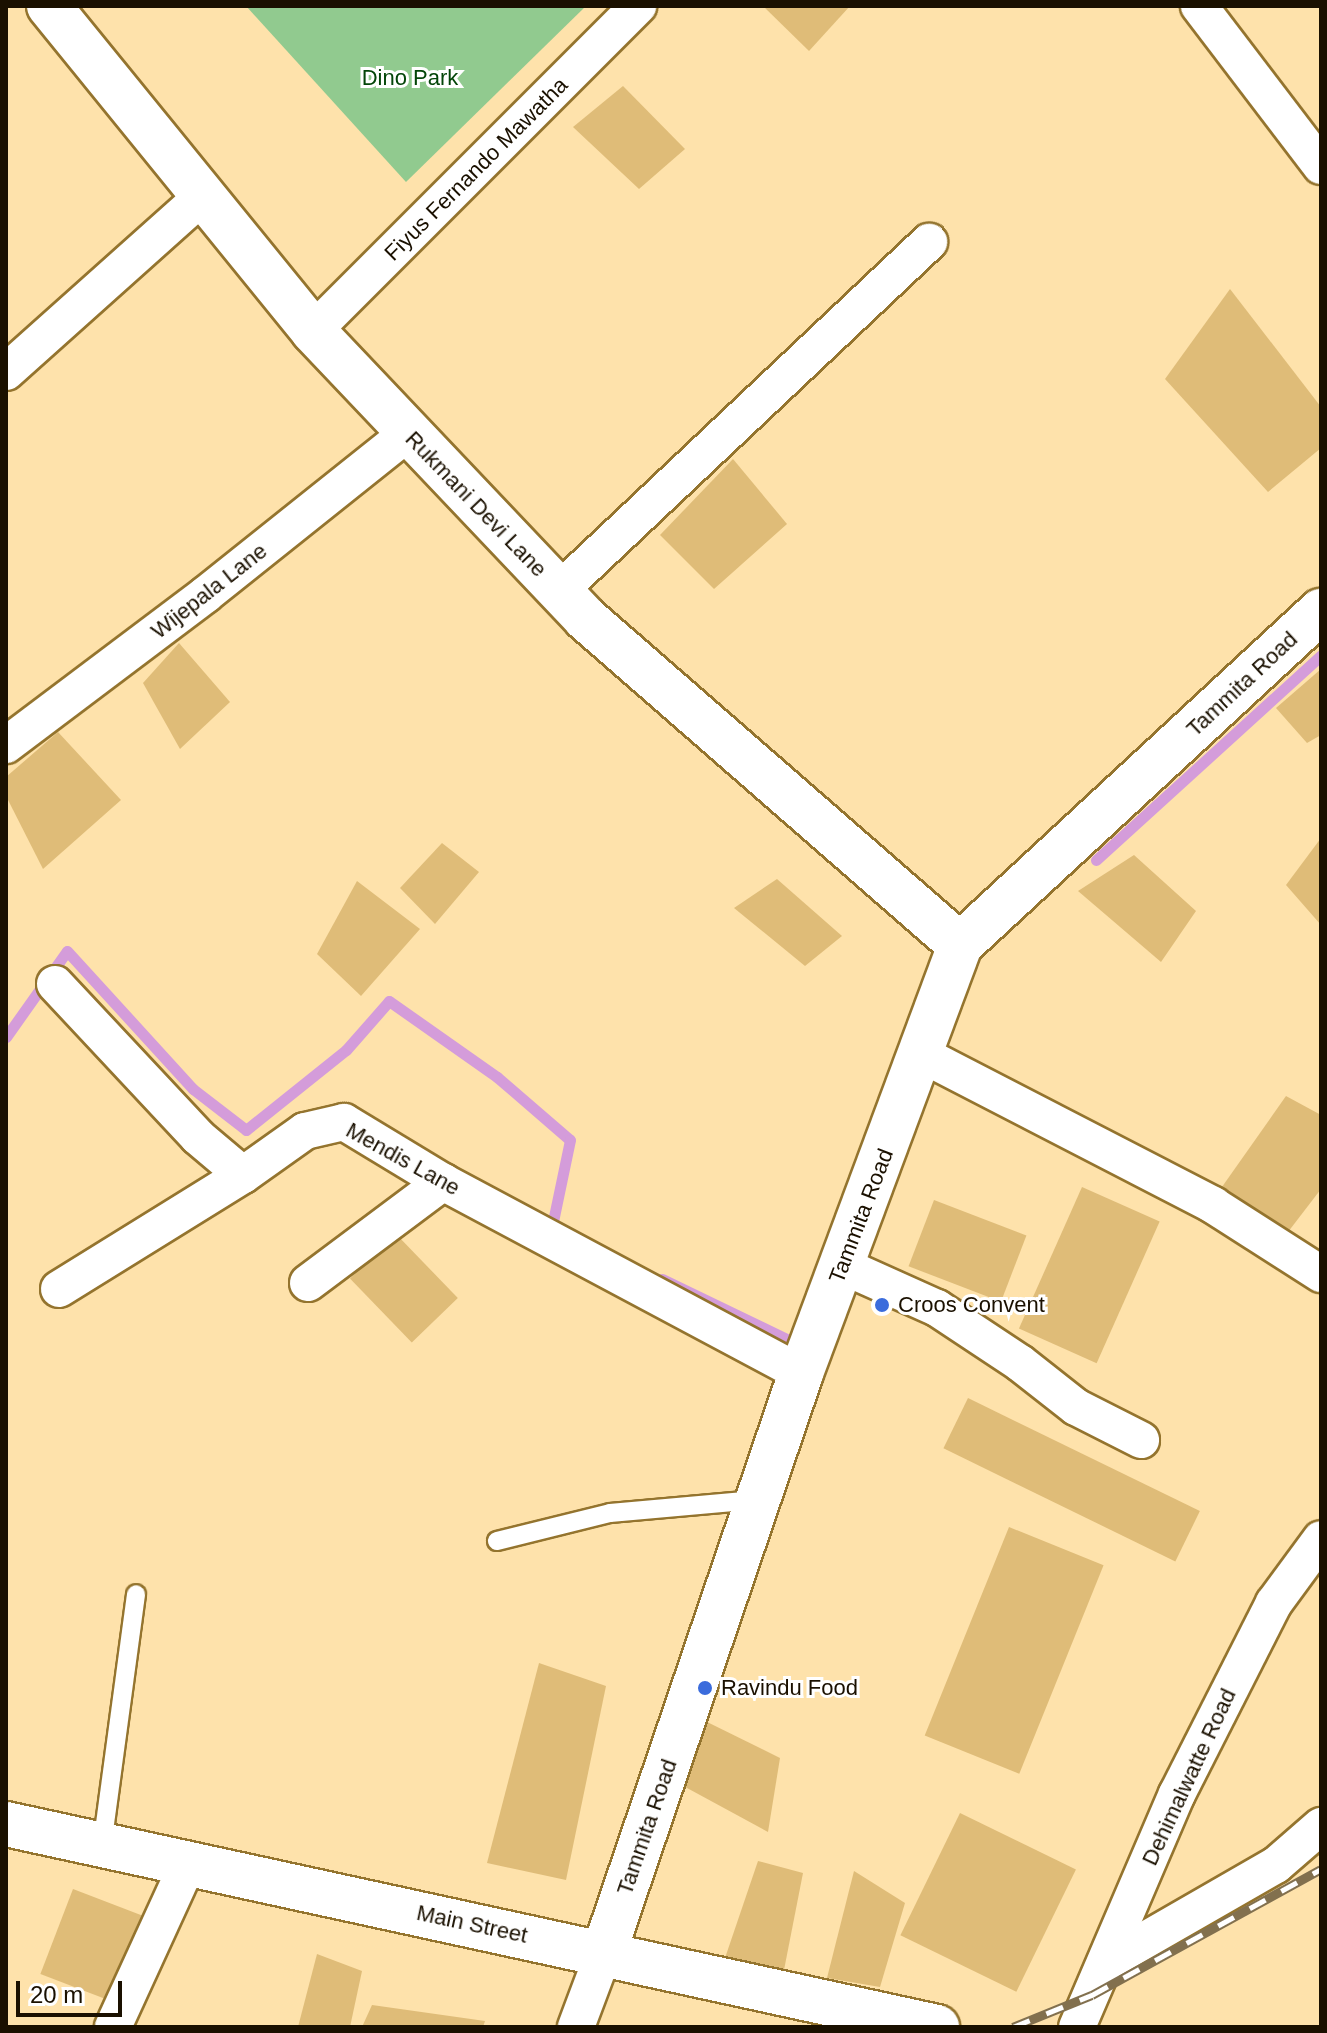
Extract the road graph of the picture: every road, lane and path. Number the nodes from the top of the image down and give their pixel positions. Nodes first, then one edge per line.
1 (49, 6) edge
2 (638, 6) edge
3 (1199, 6) edge
4 (1321, 166) edge
5 (202, 197) junction
6 (929, 242) dead end
7 (313, 331) junction
8 (6, 372) edge
9 (408, 433) junction
10 (559, 591) junction
11 (1321, 611) edge
12 (6, 745) edge
13 (960, 945) junction
14 (55, 984) dead end
15 (921, 1054) junction
16 (243, 1175) junction
17 (443, 1182) junction
18 (843, 1266) junction
19 (1321, 1274) edge
20 (308, 1283) dead end
21 (59, 1289) dead end
22 (801, 1373) junction
23 (1141, 1440) dead end
24 (758, 1500) junction
25 (1321, 1539) edge
26 (497, 1541) dead end
27 (136, 1594) dead end
28 (6, 1824) edge
29 (1321, 1826) edge
30 (102, 1846) junction
31 (187, 1865) junction
32 (604, 1952) junction
33 (1107, 1962) junction
34 (113, 2027) edge
35 (576, 2027) edge
36 (937, 2027) edge
37 (1077, 2027) edge

1 - 5 street, Rukmani Devi Lane
2 - 7 street, Fiyus Fernando Mawatha
3 - 4 street
5 - 7 street, Rukmani Devi Lane
5 - 8 street
6 - 10 street
7 - 9 street, Rukmani Devi Lane
9 - 10 street, Rukmani Devi Lane
9 - 12 street, Wijepala Lane
10 - 13 street, Rukmani Devi Lane
11 - 13 street, Tammita Road
13 - 15 street, Tammita Road
14 - 16 street
15 - 18 street, Tammita Road
15 - 19 street
16 - 17 street, Mendis Lane
16 - 21 street, Mendis Lane
17 - 20 street
17 - 22 street, Mendis Lane
18 - 22 street, Tammita Road
18 - 23 street
22 - 24 street, Tammita Road
24 - 26 lane
24 - 32 street, Tammita Road
25 - 33 street, Dehimalwatte Road
27 - 30 lane
28 - 30 street, Main Street
29 - 33 street
30 - 31 street, Main Street
31 - 32 street, Main Street
31 - 34 street
32 - 35 street
32 - 36 street, Main Street
33 - 37 street, Dehimalwatte Road

